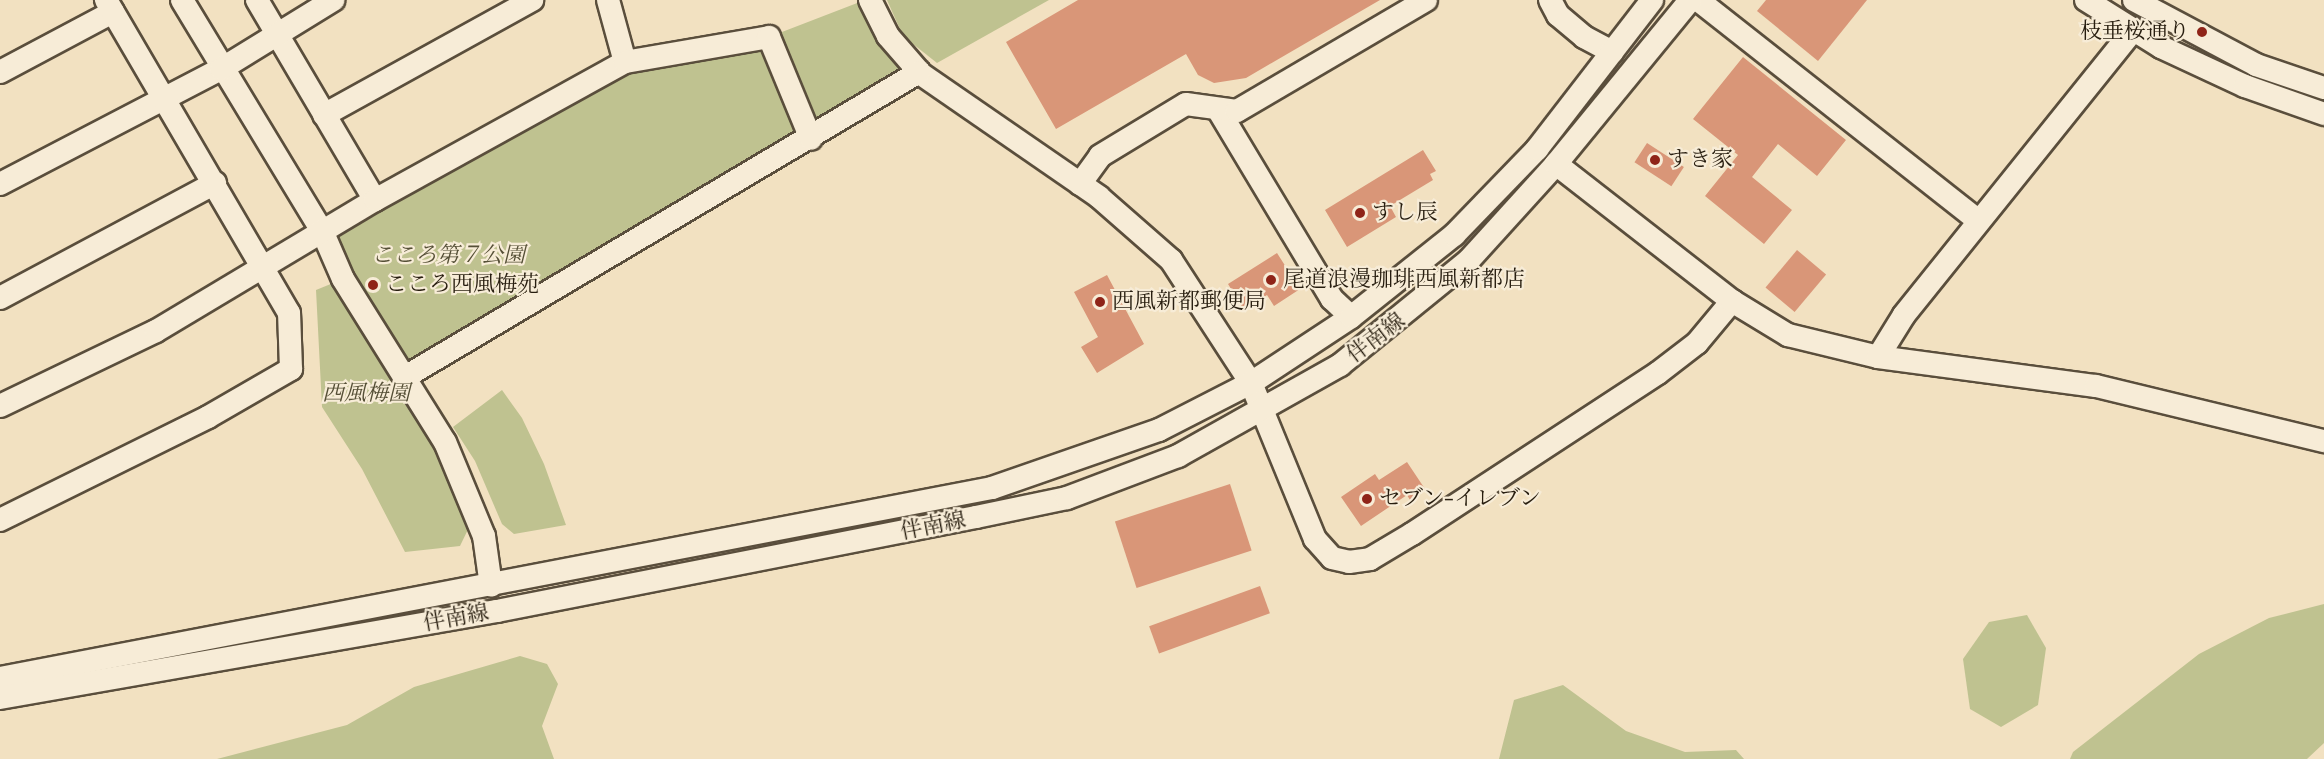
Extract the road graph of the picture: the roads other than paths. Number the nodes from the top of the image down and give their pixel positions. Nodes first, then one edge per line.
1 (182, 0) edge
2 (257, 0) edge
3 (333, 0) edge
4 (532, 0) edge
5 (608, 0) edge
6 (870, 0) edge
7 (1426, 0) edge
8 (1550, 0) edge
9 (1652, 0) edge
10 (1690, 0) edge
11 (1698, 0) edge
12 (2086, 0) edge
13 (2134, 0) edge
14 (110, 6) edge
15 (2133, 30) junction
16 (277, 35) junction
17 (1612, 52) junction
18 (625, 62) junction
19 (221, 69) junction
20 (0, 72) edge
21 (919, 72) junction
22 (2324, 88) edge
23 (163, 96) junction
24 (1219, 111) junction
25 (2324, 114) edge
26 (324, 115) junction
27 (811, 139) junction
28 (1556, 164) junction
29 (215, 183) junction
30 (0, 184) edge
31 (1080, 184) junction
32 (375, 200) junction
33 (1979, 221) junction
34 (322, 233) junction
35 (265, 268) junction
36 (0, 298) edge
37 (1732, 301) junction
38 (1352, 317) junction
39 (1878, 357) junction
40 (405, 377) junction
41 (1251, 383) junction
42 (0, 406) edge
43 (1262, 409) junction
44 (2324, 441) edge
45 (0, 520) edge
46 (491, 586) junction
47 (0, 678) edge
48 (0, 698) edge

1 - 19 street
2 - 16 street
3 - 16 street
4 - 26 street
5 - 18 street
6 - 21 street
7 - 24 street
8 - 17 street
9 - 17 street, 伴南線
10 - 28 street, 伴南線
11 - 33 street
12 - 15 street
13 - 22 street
14 - 20 street
14 - 23 street
15 - 25 street
15 - 33 street
16 - 19 street
16 - 26 street
17 - 38 street, 伴南線
18 - 27 street
18 - 32 street
19 - 23 street
19 - 34 street
21 - 27 street
21 - 31 street
23 - 29 street
23 - 30 street
24 - 31 street
24 - 38 street
26 - 32 street
27 - 40 street
28 - 37 street
28 - 43 street, 伴南線
29 - 35 street
29 - 36 street
31 - 41 street
32 - 34 street
33 - 39 street
34 - 35 street
34 - 40 street
35 - 42 street
35 - 45 street
37 - 39 street
37 - 43 street
38 - 41 street, 伴南線
39 - 44 street
40 - 46 street
41 - 43 street
41 - 46 street, 伴南線
43 - 48 street, 伴南線
46 - 47 street, 伴南線

